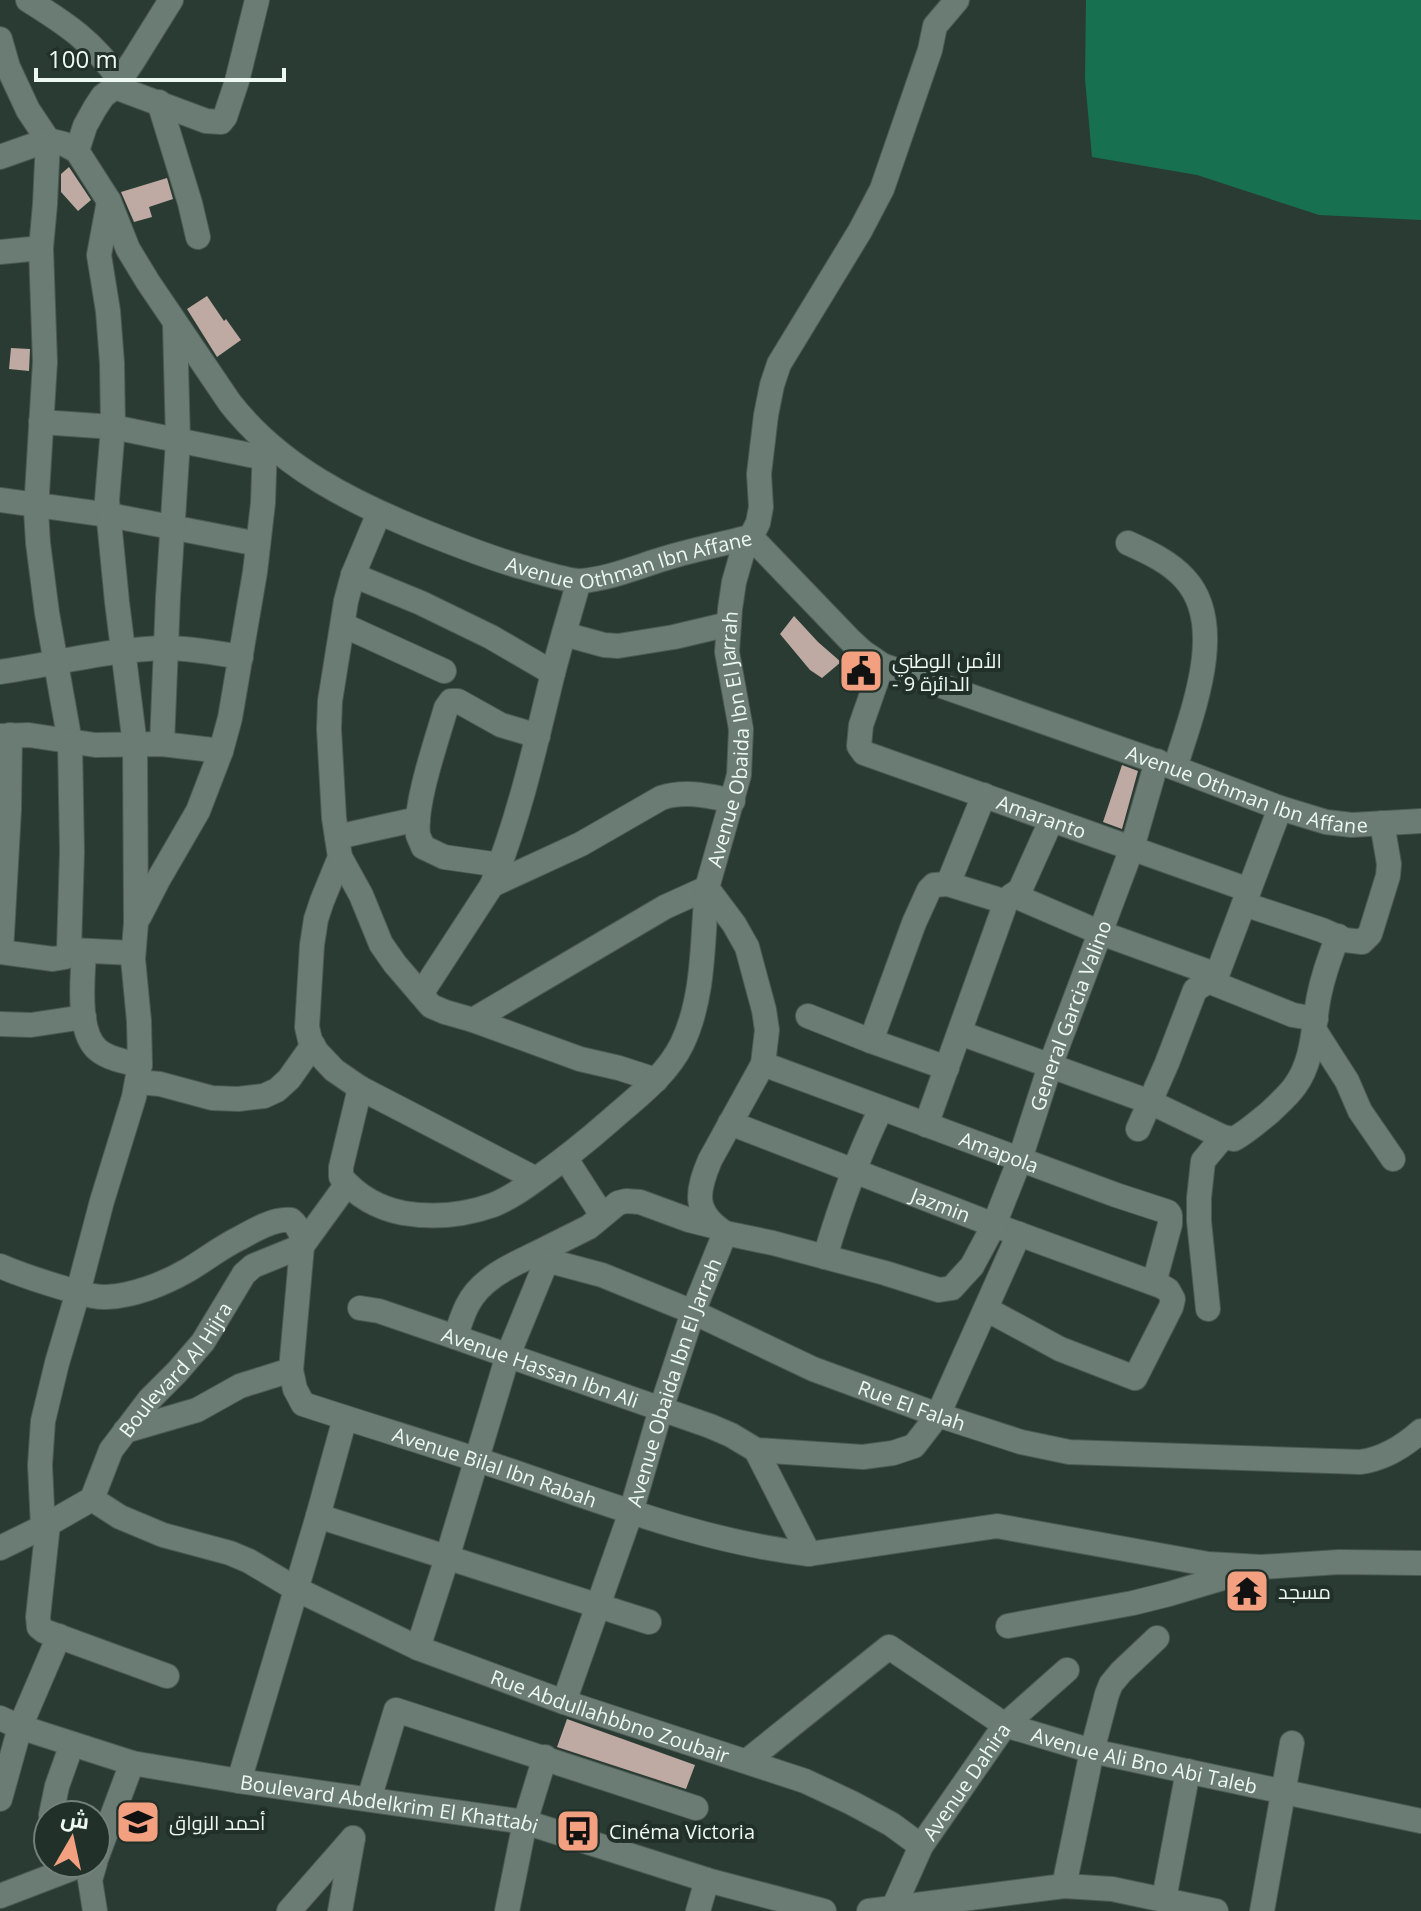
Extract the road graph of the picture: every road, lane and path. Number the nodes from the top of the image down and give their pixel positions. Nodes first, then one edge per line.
1 (28, 0) edge
2 (171, 0) edge
3 (257, 0) edge
4 (957, 0) edge
5 (0, 39) edge
6 (117, 83) junction
7 (159, 102) junction
8 (48, 140) junction
9 (77, 151) junction
10 (0, 157) edge
11 (109, 201) junction
12 (198, 237) dead end
13 (41, 248) junction
14 (0, 252) edge
15 (175, 323) junction
16 (41, 422) junction
17 (113, 427) junction
18 (178, 441) junction
19 (265, 450) junction
20 (0, 500) edge
21 (36, 503) junction
22 (379, 513) junction
23 (109, 515) junction
24 (174, 526) junction
25 (751, 537) junction
26 (1128, 543) dead end
27 (258, 544) junction
28 (353, 575) junction
29 (579, 581) junction
30 (729, 624) junction
31 (343, 625) junction
32 (564, 634) junction
33 (166, 648) junction
34 (123, 651) junction
35 (241, 657) junction
36 (57, 661) junction
37 (882, 665) junction
38 (444, 671) dead end
39 (0, 672) edge
40 (553, 673) junction
41 (5, 736) edge
42 (538, 736) junction
43 (70, 742) junction
44 (162, 744) junction
45 (135, 745) junction
46 (221, 751) junction
47 (1166, 764) junction
48 (984, 795) junction
49 (733, 801) junction
50 (1280, 808) junction
51 (418, 819) junction
52 (1051, 821) junction
53 (1421, 821) edge
54 (1382, 823) junction
55 (339, 847) junction
56 (1132, 848) junction
57 (496, 875) junction
58 (948, 884) junction
59 (707, 888) junction
60 (1013, 896) junction
61 (1246, 897) junction
62 (136, 923) junction
63 (1101, 933) junction
64 (1338, 936) junction
65 (76, 950) junction
66 (1, 952) edge
67 (133, 953) junction
68 (1212, 978) junction
69 (421, 994) junction
70 (808, 1016) dead end
71 (84, 1017) junction
72 (473, 1020) junction
73 (0, 1024) edge
74 (1315, 1025) junction
75 (960, 1033) junction
76 (871, 1041) junction
77 (313, 1045) junction
78 (763, 1064) junction
79 (1050, 1066) junction
80 (947, 1068) junction
81 (139, 1073) junction
82 (656, 1080) junction
83 (360, 1088) junction
84 (1150, 1102) junction
85 (881, 1109) junction
86 (730, 1123) junction
87 (926, 1125) junction
88 (1138, 1129) dead end
89 (1223, 1137) junction
90 (566, 1159) junction
91 (1020, 1159) junction
92 (1393, 1159) dead end
93 (854, 1172) junction
94 (536, 1179) junction
95 (347, 1184) junction
96 (602, 1215) junction
97 (994, 1225) junction
98 (719, 1229) junction
99 (1019, 1234) junction
100 (302, 1246) junction
101 (825, 1257) junction
102 (539, 1258) junction
103 (0, 1266) edge
104 (1154, 1283) junction
105 (78, 1292) junction
106 (360, 1308) dead end
107 (986, 1309) junction
108 (1208, 1309) dead end
109 (693, 1312) junction
110 (455, 1337) junction
111 (508, 1355) junction
112 (291, 1370) junction
113 (661, 1409) junction
114 (938, 1415) junction
115 (345, 1418) junction
116 (125, 1431) junction
117 (1421, 1431) edge
118 (756, 1450) junction
119 (476, 1459) junction
120 (92, 1499) junction
121 (631, 1512) junction
122 (318, 1516) junction
123 (46, 1525) junction
124 (0, 1548) edge
125 (809, 1554) junction
126 (447, 1558) junction
127 (1421, 1563) edge
128 (1261, 1567) junction
129 (296, 1589) junction
130 (598, 1605) junction
131 (649, 1622) dead end
132 (1008, 1626) dead end
133 (59, 1636) junction
134 (1157, 1638) dead end
135 (418, 1648) junction
136 (1067, 1670) dead end
137 (167, 1676) dead end
138 (564, 1702) junction
139 (10, 1722) edge
140 (1005, 1725) junction
141 (1292, 1743) dead end
142 (72, 1744) junction
143 (1092, 1751) junction
144 (545, 1757) junction
145 (747, 1761) junction
146 (132, 1763) junction
147 (1188, 1771) junction
148 (239, 1781) junction
149 (1283, 1790) junction
150 (0, 1799) edge
151 (54, 1799) edge
152 (369, 1799) junction
153 (696, 1808) dead end
154 (112, 1816) edge
155 (1421, 1821) edge
156 (525, 1822) junction
157 (921, 1846) junction
158 (44, 1879) edge
159 (90, 1879) edge
160 (707, 1880) junction
161 (1064, 1886) junction
162 (0, 1896) edge
163 (1164, 1899) junction
164 (884, 1910) edge
165 (95, 1911) edge
166 (289, 1911) edge
167 (340, 1911) edge
168 (507, 1911) edge
169 (698, 1911) edge
170 (824, 1911) edge
171 (1216, 1911) edge
172 (1262, 1911) edge

1 - 6 street
2 - 6 street
3 - 7 street
4 - 25 street, Avenue Obaida Ibn El Jarrah
5 - 8 street
6 - 7 street
6 - 9 street
7 - 12 street
8 - 9 street
8 - 10 street
8 - 13 street
9 - 11 street, Avenue Othman Ibn Affane
11 - 15 street, Avenue Othman Ibn Affane
11 - 17 street
13 - 14 street
13 - 16 street
15 - 18 street
15 - 19 street, Avenue Othman Ibn Affane
16 - 17 street
16 - 21 street
17 - 18 street
17 - 23 street
18 - 19 street
18 - 24 street
19 - 22 street, Avenue Othman Ibn Affane
19 - 27 street
20 - 21 street
21 - 23 street
21 - 36 street
22 - 28 street
22 - 29 street, Avenue Othman Ibn Affane
23 - 24 street
23 - 34 street
24 - 27 street
24 - 33 street
25 - 29 street, Avenue Othman Ibn Affane
25 - 30 street, Avenue Obaida Ibn El Jarrah
25 - 37 street, Avenue Othman Ibn Affane
26 - 47 street, General Garcia Valino
27 - 35 street
28 - 31 street
28 - 40 street
29 - 32 street
30 - 32 street
30 - 49 street, Avenue Obaida Ibn El Jarrah
31 - 38 street
31 - 55 street
32 - 40 street
33 - 34 street
33 - 35 street
33 - 44 street
34 - 36 street
34 - 45 street
35 - 46 street
36 - 39 street
36 - 43 street
37 - 47 street, Avenue Othman Ibn Affane
37 - 48 street, Amaranto
40 - 42 street
41 - 43 street
41 - 66 street
42 - 51 street
42 - 57 street
43 - 45 street
43 - 65 street
44 - 45 street
44 - 46 street
45 - 62 street
46 - 62 street
47 - 50 street, Avenue Othman Ibn Affane
47 - 56 street, General Garcia Valino
48 - 52 street, Amaranto
48 - 58 street
49 - 57 street
49 - 59 street, Avenue Obaida Ibn El Jarrah
50 - 54 street, Avenue Othman Ibn Affane
50 - 61 street
51 - 55 street
51 - 57 street
52 - 56 street, Amaranto
52 - 60 street
53 - 54 street, Avenue Othman Ibn Affane
54 - 64 street
55 - 69 street
55 - 77 street
56 - 61 street, Amaranto
56 - 63 street, General Garcia Valino
57 - 69 street
58 - 60 street
58 - 76 street
59 - 72 street
59 - 78 street, Avenue Obaida Ibn El Jarrah
59 - 82 street
60 - 63 street
60 - 75 street
61 - 64 street, Amaranto
61 - 68 street
62 - 67 street
63 - 68 street
63 - 79 street, General Garcia Valino
64 - 74 street
65 - 66 street
65 - 67 street
65 - 71 street
67 - 81 street
68 - 74 street
68 - 84 street
69 - 72 street
70 - 76 street
71 - 73 street
71 - 81 street
72 - 82 street
74 - 89 street
74 - 92 street
75 - 79 street
75 - 80 street
76 - 80 street
77 - 81 street
77 - 83 street
78 - 85 street, Amapola
78 - 86 street, Avenue Obaida Ibn El Jarrah
79 - 84 street
79 - 91 street, General Garcia Valino
80 - 87 street
81 - 105 street
82 - 90 street
83 - 94 street
83 - 95 street
84 - 88 street
84 - 89 street
85 - 87 street, Amapola
85 - 93 street
86 - 93 street, Jazmin
86 - 98 street, Avenue Obaida Ibn El Jarrah
87 - 91 street, Amapola
89 - 108 street
90 - 94 street
90 - 96 street
91 - 97 street, General Garcia Valino
91 - 104 street, Amapola
93 - 97 street, Jazmin
93 - 101 street
94 - 95 street
95 - 100 street
96 - 98 street
96 - 102 street
97 - 99 street, Jazmin
97 - 101 street, General Garcia Valino
98 - 101 street
98 - 109 street, Avenue Obaida Ibn El Jarrah
99 - 104 street, Jazmin
99 - 107 street, Avenue Hassan Ibn Ali
100 - 105 street
100 - 112 street, Avenue Bilal Ibn Rabah
100 - 116 street, Boulevard Al Hijra
102 - 109 street, Rue El Falah
102 - 110 street
102 - 111 street
103 - 105 street
104 - 107 street
105 - 123 street
106 - 110 street, Avenue Hassan Ibn Ali
107 - 114 street, Avenue Hassan Ibn Ali
109 - 113 street, Avenue Obaida Ibn El Jarrah
109 - 114 street, Rue El Falah
110 - 111 street, Avenue Hassan Ibn Ali
111 - 113 street, Avenue Hassan Ibn Ali
111 - 119 street
112 - 115 street, Avenue Bilal Ibn Rabah
112 - 116 street
113 - 118 street, Avenue Hassan Ibn Ali
113 - 121 street, Avenue Obaida Ibn El Jarrah
114 - 117 street, Rue El Falah
114 - 118 street, Avenue Hassan Ibn Ali
115 - 119 street, Avenue Bilal Ibn Rabah
115 - 122 street
116 - 120 street, Boulevard Al Hijra
118 - 125 street
119 - 121 street, Avenue Bilal Ibn Rabah
119 - 126 street
120 - 123 street
120 - 129 street, Rue Abdullahbbno Zoubair
121 - 125 street, Avenue Bilal Ibn Rabah
121 - 130 street, Avenue Obaida Ibn El Jarrah
122 - 126 street
122 - 129 street
123 - 124 street
123 - 133 street
125 - 128 street, Avenue Bilal Ibn Rabah
126 - 130 street
126 - 135 street
127 - 128 street, Avenue Bilal Ibn Rabah
128 - 132 street
129 - 135 street, Rue Abdullahbbno Zoubair
129 - 148 street
130 - 131 street
130 - 138 street, Avenue Obaida Ibn El Jarrah
133 - 137 street
133 - 139 street
134 - 143 street
135 - 138 street, Rue Abdullahbbno Zoubair
136 - 140 street, Avenue Dahira
138 - 145 street, Rue Abdullahbbno Zoubair
139 - 142 street, Boulevard Abdelkrim El Khattabi
139 - 150 street
140 - 143 street, Avenue Ali Bno Abi Taleb
140 - 145 street, Avenue Ali Bno Abi Taleb
140 - 157 street, Avenue Dahira
141 - 149 street
142 - 146 street, Boulevard Abdelkrim El Khattabi
142 - 151 street
143 - 147 street, Avenue Ali Bno Abi Taleb
143 - 161 street
144 - 152 street
144 - 153 street
144 - 156 street
145 - 157 street, Rue Abdullahbbno Zoubair
146 - 148 street, Boulevard Abdelkrim El Khattabi
146 - 154 street
147 - 149 street, Avenue Ali Bno Abi Taleb
147 - 163 street
148 - 152 street, Boulevard Abdelkrim El Khattabi
149 - 155 street, Avenue Ali Bno Abi Taleb
149 - 172 street
152 - 156 street, Boulevard Abdelkrim El Khattabi
156 - 160 street, Boulevard Abdelkrim El Khattabi
156 - 168 street
157 - 164 street, Avenue Dahira
158 - 162 street
159 - 165 street
160 - 169 street
160 - 170 street, Boulevard Abdelkrim El Khattabi
161 - 163 street
161 - 164 street
163 - 171 street
166 - 167 street

